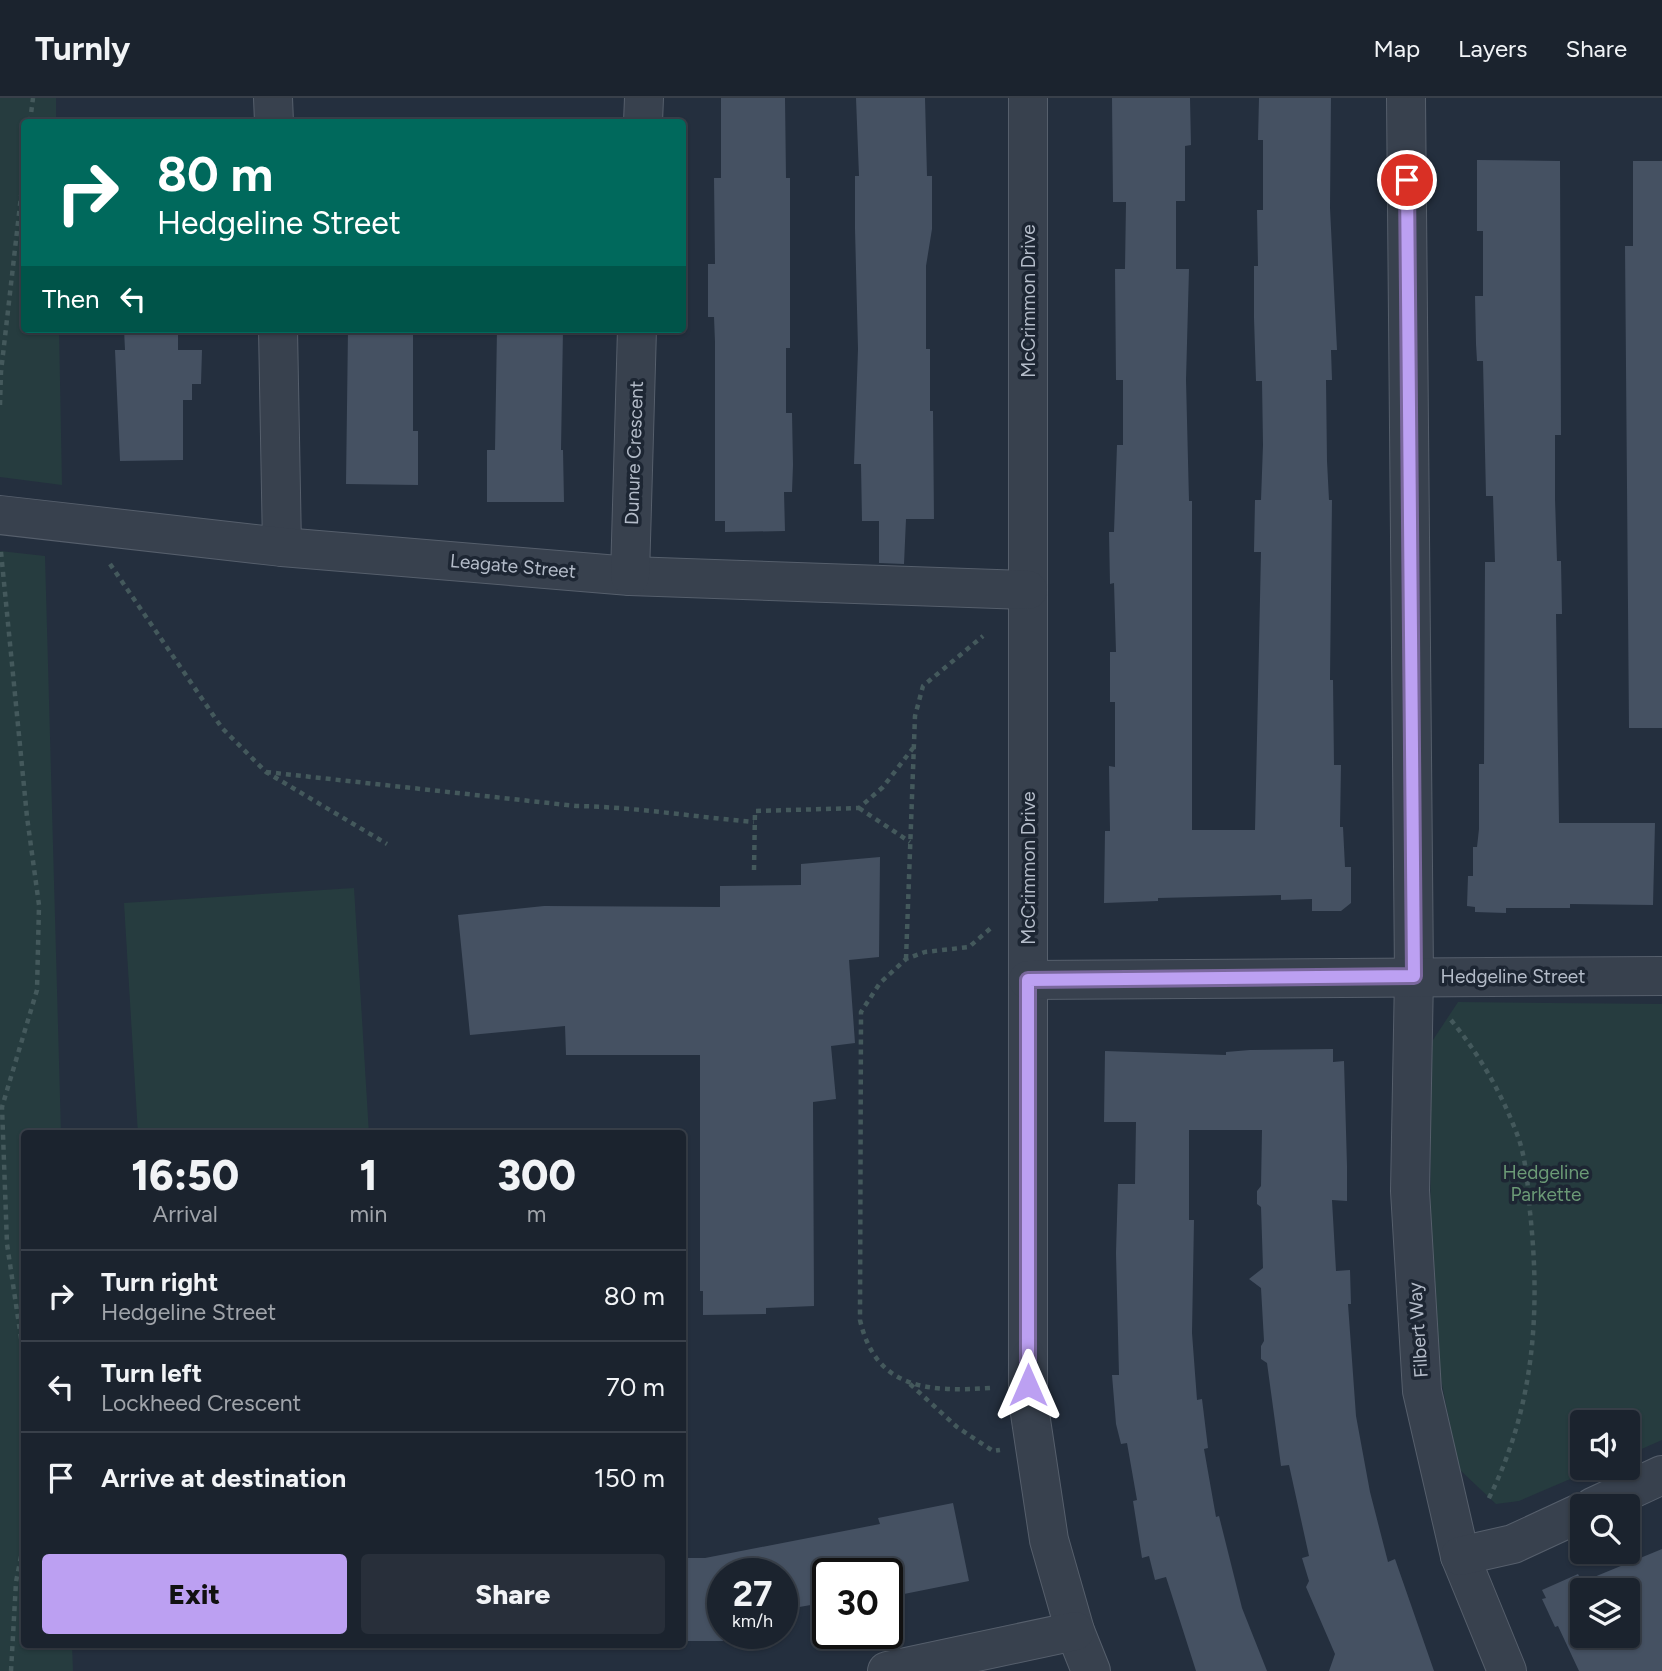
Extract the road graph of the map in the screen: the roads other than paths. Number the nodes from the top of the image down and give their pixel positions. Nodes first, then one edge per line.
1 (274, 98) edge
2 (644, 98) edge
3 (1028, 98) edge
4 (1406, 98) edge
5 (274, 119) edge
6 (643, 119) edge
7 (278, 333) edge
8 (637, 333) edge
9 (0, 515) edge
10 (282, 547) junction
11 (630, 576) junction
12 (1028, 590) junction
13 (1414, 976) junction
14 (1662, 976) edge
15 (1028, 980) junction
16 (1662, 1475) edge
17 (1621, 1494) edge
18 (1570, 1518) edge
19 (1460, 1556) junction
20 (1075, 1631) junction
21 (887, 1671) edge
22 (1091, 1671) edge
23 (1507, 1671) edge

1 - 5 street
2 - 6 street
3 - 12 street, McCrimmon Drive
4 - 13 street, Filbert Way
7 - 10 street
8 - 11 street, Dunure Crescent
9 - 10 street, Leagate Street
10 - 11 street, Leagate Street
11 - 12 street, Leagate Street
12 - 15 street, McCrimmon Drive
13 - 14 street, Hedgeline Street
13 - 15 street, Hedgeline Street
13 - 19 street, Filbert Way
15 - 20 street, McCrimmon Drive
16 - 17 street
18 - 19 street
19 - 23 street, Filbert Way
20 - 21 street
20 - 22 street, McCrimmon Drive

